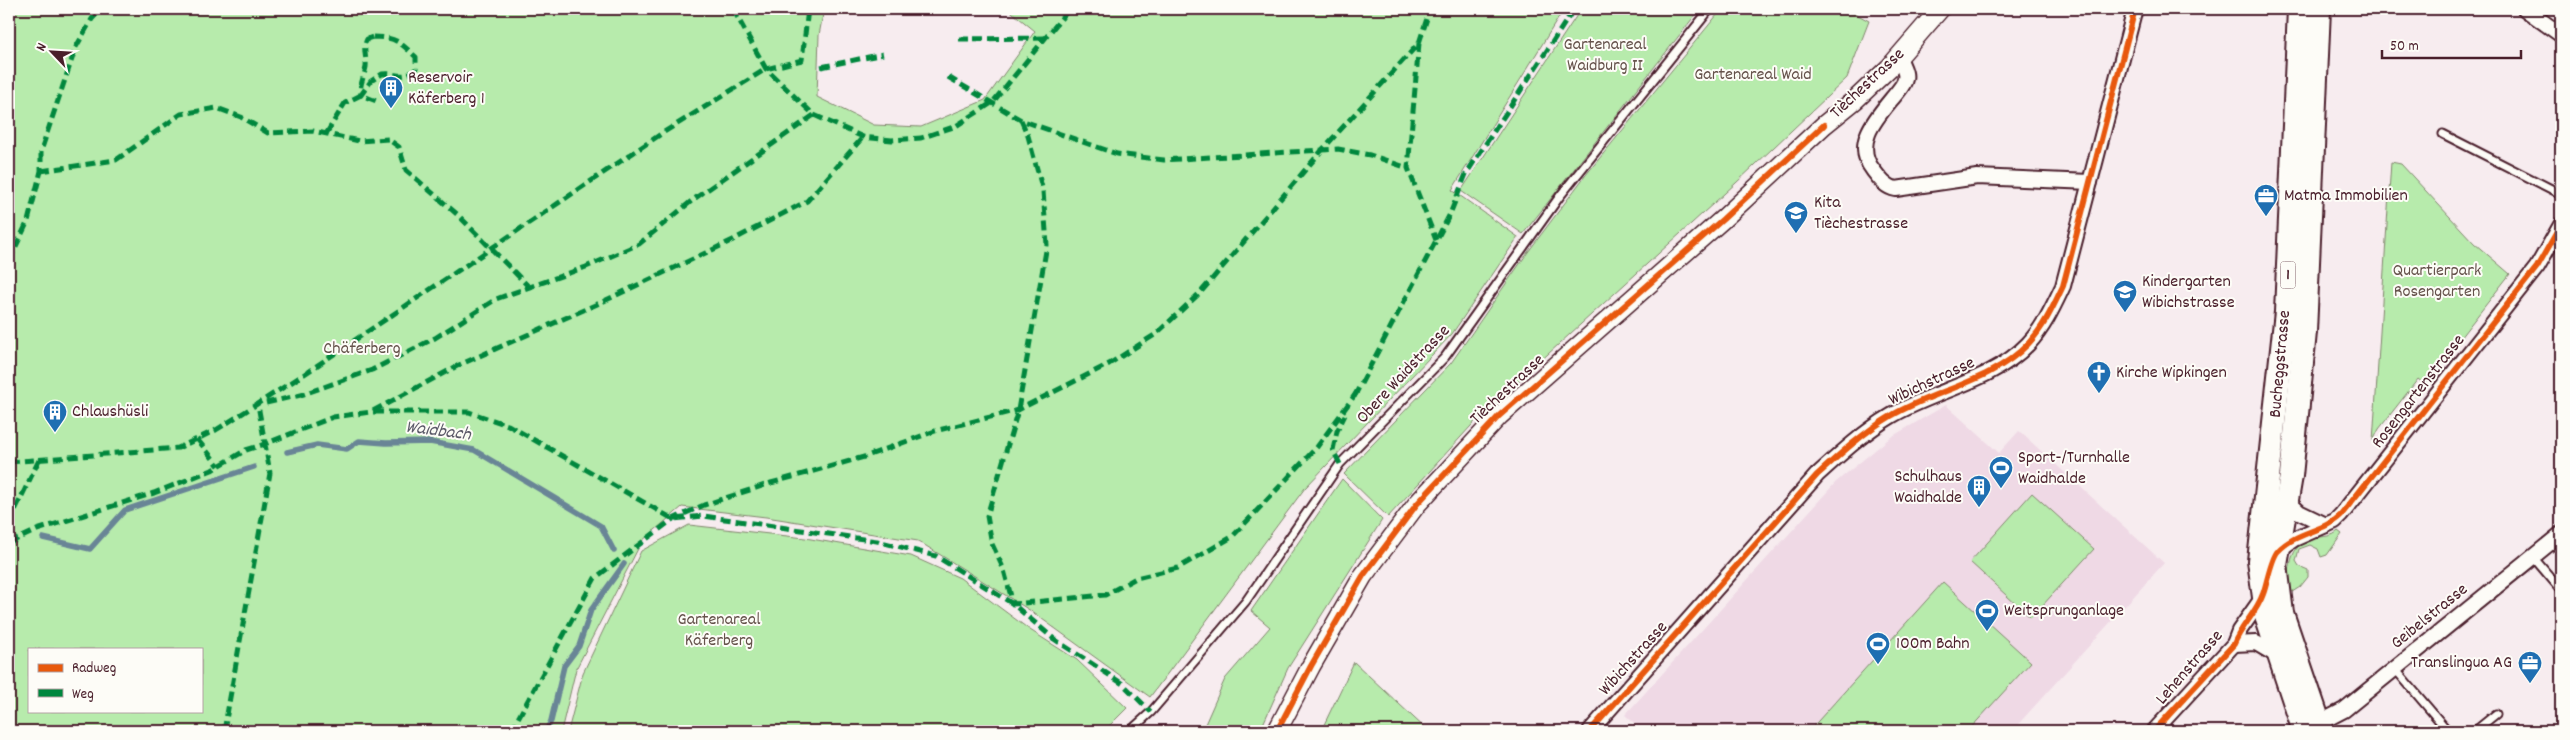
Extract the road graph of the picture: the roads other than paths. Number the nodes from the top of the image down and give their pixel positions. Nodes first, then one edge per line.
1 (1710, 9) edge
2 (1940, 9) edge
3 (2135, 9) edge
4 (2299, 9) edge
5 (2319, 9) edge
6 (2525, 9) edge
7 (2561, 34) edge
8 (1899, 57) junction
9 (2443, 134) dead end
10 (2090, 182) junction
11 (2561, 194) edge
12 (2561, 226) edge
13 (2287, 502) junction
14 (2326, 525) junction
15 (2561, 534) edge
16 (2269, 545) junction
17 (2533, 557) junction
18 (2561, 590) edge
19 (2262, 597) junction
20 (2234, 644) junction
21 (2278, 656) junction
22 (2396, 670) junction
23 (2496, 714) dead end
24 (2315, 728) edge
25 (1130, 731) edge
26 (1277, 731) edge
27 (1590, 731) edge
28 (2154, 731) edge
29 (2448, 731) edge
30 (2474, 731) edge

1 - 25 lane, Obere Waidstrasse
2 - 8 street, Tièchestrasse
3 - 10 street, Wibichstrasse
4 - 16 main road, Bucheggstrasse / 1
5 - 13 main road, Bucheggstrasse / 1
6 - 7 street
8 - 10 street
8 - 26 street, Tièchestrasse
9 - 11 lane
10 - 27 street, Wibichstrasse
12 - 14 street, Rosengartenstrasse
13 - 14 street
13 - 16 main road, 1
14 - 16 street, Rosengartenstrasse
15 - 17 street, Geibelstrasse
16 - 19 main road, 1
16 - 24 main road, 1
17 - 18 lane
17 - 22 street, Geibelstrasse
19 - 20 street, Lehenstrasse
19 - 21 main road, 1
20 - 21 street, Lehenstrasse
20 - 28 street, Lehenstrasse
21 - 24 main road, 1
22 - 24 street, Geibelstrasse
22 - 29 lane
23 - 30 lane

